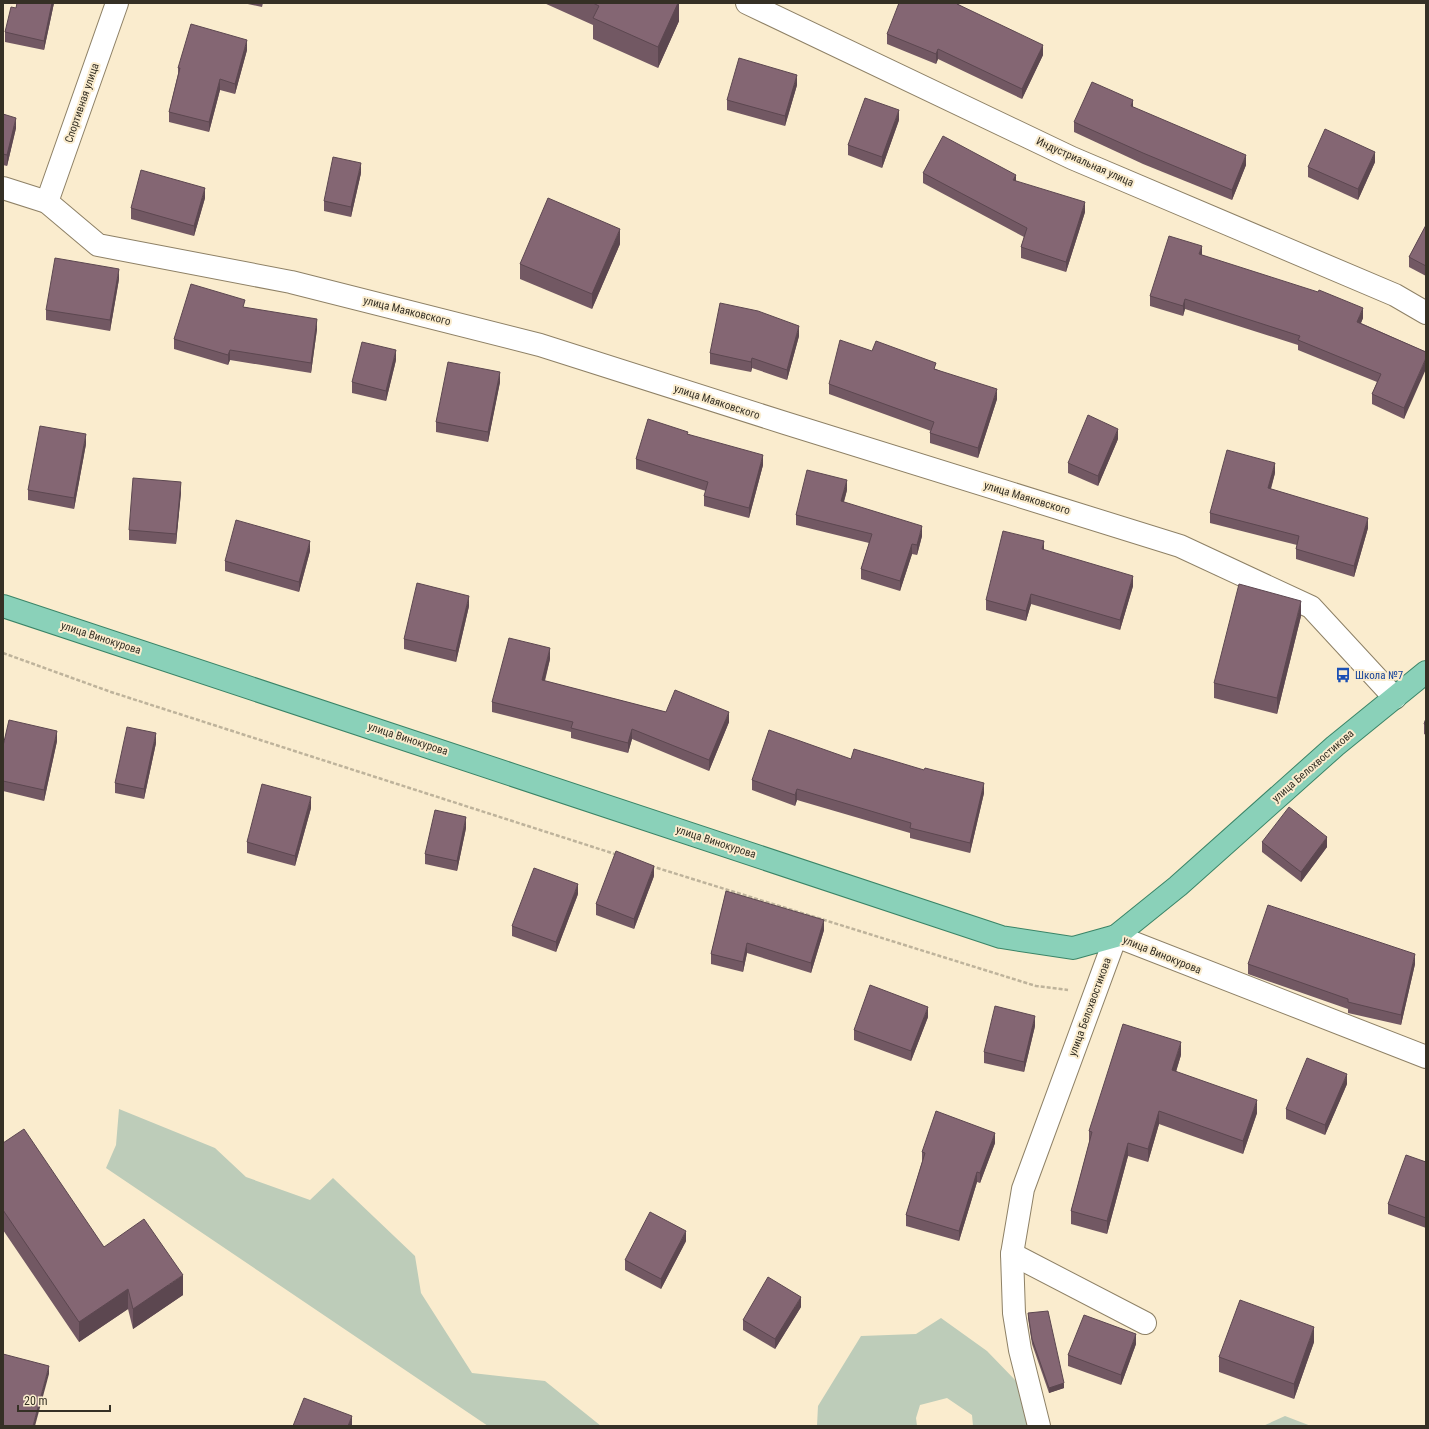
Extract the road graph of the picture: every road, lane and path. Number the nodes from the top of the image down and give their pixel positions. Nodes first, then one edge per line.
1 (117, 3) edge
2 (747, 3) edge
3 (3, 188) edge
4 (47, 202) junction
5 (1426, 313) edge
6 (3, 606) edge
7 (3, 653) edge
8 (1426, 672) edge
9 (1395, 698) junction
10 (621, 856) edge
11 (644, 863) edge
12 (1116, 936) junction
13 (1036, 986) dead end
14 (1426, 1057) edge
15 (1012, 1254) junction
16 (1145, 1323) dead end
17 (1039, 1426) edge

1 - 4 street, Спортивная улица
2 - 5 street, Индустриальная улица
3 - 4 street, улица Маяковского
4 - 9 street, улица Маяковского
6 - 12 main road, улица Винокурова
7 - 10 path
8 - 9 main road, улица Белохвостикова
9 - 12 main road, улица Белохвостикова
11 - 13 path
12 - 14 street, улица Винокурова
12 - 15 street, улица Белохвостикова
15 - 16 street
15 - 17 street, улица Белохвостикова

